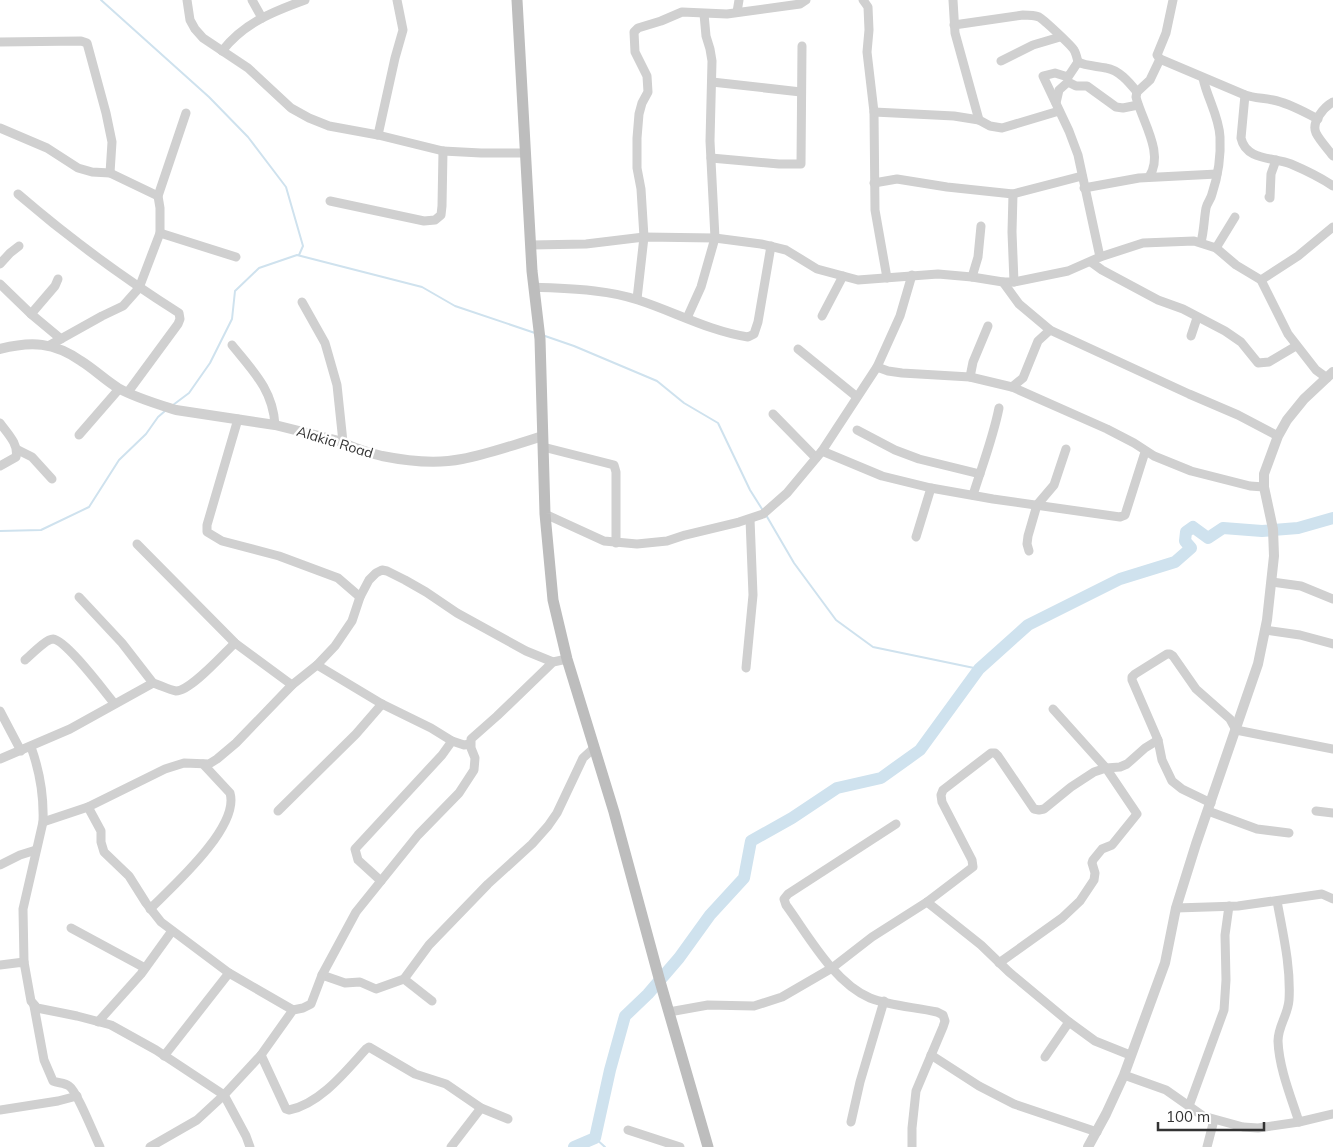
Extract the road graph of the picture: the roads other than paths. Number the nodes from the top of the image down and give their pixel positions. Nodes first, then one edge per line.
1 (187, 0) edge
2 (252, 0) edge
3 (305, 0) edge
4 (397, 0) edge
5 (517, 0) edge
6 (739, 0) edge
7 (806, 0) edge
8 (863, 0) edge
9 (952, 0) edge
10 (1173, 0) edge
11 (737, 12) junction
12 (704, 14) junction
13 (262, 18) junction
14 (954, 25) junction
15 (1060, 36) junction
16 (0, 42) edge
17 (802, 46) dead end
18 (222, 51) junction
19 (1160, 59) junction
20 (1001, 61) dead end
21 (1078, 62) junction
22 (1204, 78) junction
23 (712, 82) junction
24 (801, 92) junction
25 (1137, 92) junction
26 (1245, 95) junction
27 (1333, 102) edge
28 (1138, 105) junction
29 (1058, 107) junction
30 (874, 112) junction
31 (186, 113) dead end
32 (1318, 119) junction
33 (979, 120) junction
34 (0, 128) edge
35 (378, 135) junction
36 (443, 152) junction
37 (525, 153) junction
38 (1333, 156) edge
39 (710, 158) junction
40 (1276, 160) junction
41 (110, 173) junction
42 (1217, 174) junction
43 (1082, 176) junction
44 (1149, 177) junction
45 (1332, 183) edge
46 (874, 184) junction
47 (1084, 188) junction
48 (18, 194) dead end
49 (1013, 194) junction
50 (158, 196) junction
51 (1269, 196) dead end
52 (330, 201) dead end
53 (1235, 217) dead end
54 (981, 226) dead end
55 (1333, 227) edge
56 (160, 233) junction
57 (644, 237) junction
58 (715, 238) junction
59 (1201, 242) junction
60 (531, 245) junction
61 (19, 246) dead end
62 (771, 246) junction
63 (1216, 248) junction
64 (236, 257) dead end
65 (1096, 259) junction
66 (0, 264) edge
67 (912, 275) junction
68 (842, 276) junction
69 (972, 277) junction
70 (887, 278) junction
71 (58, 279) dead end
72 (1261, 280) junction
73 (1003, 282) junction
74 (1014, 282) junction
75 (0, 284) edge
76 (139, 288) junction
77 (534, 288) junction
78 (636, 299) junction
79 (302, 302) dead end
80 (31, 314) junction
81 (822, 316) dead end
82 (687, 318) junction
83 (1197, 318) junction
84 (988, 326) dead end
85 (1050, 330) junction
86 (1191, 336) dead end
87 (61, 339) junction
88 (50, 345) junction
89 (232, 345) dead end
90 (1296, 346) junction
91 (0, 349) edge
92 (798, 349) dead end
93 (877, 367) junction
94 (1330, 375) edge
95 (970, 377) junction
96 (1012, 387) junction
97 (124, 391) junction
98 (857, 397) junction
99 (999, 408) dead end
100 (772, 414) dead end
101 (238, 419) junction
102 (0, 423) edge
103 (275, 425) junction
104 (857, 430) dead end
105 (79, 435) dead end
106 (1278, 436) junction
107 (343, 442) junction
108 (543, 442) junction
109 (1066, 449) dead end
110 (18, 450) junction
111 (1145, 452) junction
112 (819, 454) junction
113 (0, 466) edge
114 (980, 474) junction
115 (52, 479) dead end
116 (1264, 487) junction
117 (931, 488) junction
118 (973, 495) junction
119 (1037, 505) junction
120 (545, 514) junction
121 (756, 517) junction
122 (916, 537) dead end
123 (616, 543) junction
124 (137, 544) dead end
125 (1029, 551) dead end
126 (1272, 582) junction
127 (79, 597) dead end
128 (360, 597) junction
129 (1333, 599) edge
130 (1265, 630) junction
131 (235, 643) junction
132 (1333, 644) edge
133 (567, 659) junction
134 (25, 660) dead end
135 (553, 662) junction
136 (317, 665) junction
137 (746, 668) dead end
138 (154, 682) junction
139 (292, 685) junction
140 (114, 703) junction
141 (382, 704) junction
142 (1053, 709) dead end
143 (0, 712) edge
144 (1236, 730) junction
145 (1158, 740) junction
146 (452, 741) junction
147 (470, 744) junction
148 (31, 747) junction
149 (594, 748) junction
150 (1333, 749) edge
151 (21, 751) junction
152 (0, 760) edge
153 (203, 764) junction
154 (1106, 768) junction
155 (88, 807) junction
156 (1209, 807) junction
157 (1316, 811) dead end
158 (278, 812) dead end
159 (1333, 813) edge
160 (43, 822) junction
161 (896, 824) dead end
162 (1289, 833) dead end
163 (36, 850) junction
164 (0, 865) edge
165 (381, 881) junction
166 (1333, 899) edge
167 (1277, 901) junction
168 (927, 902) junction
169 (1229, 906) junction
170 (1176, 908) junction
171 (150, 909) junction
172 (71, 928) dead end
173 (172, 931) junction
174 (24, 962) junction
175 (999, 963) junction
176 (0, 965) edge
177 (145, 968) junction
178 (832, 968) junction
179 (229, 973) junction
180 (322, 975) junction
181 (404, 979) junction
182 (432, 1001) dead end
183 (884, 1001) junction
184 (34, 1006) junction
185 (292, 1010) junction
186 (669, 1012) junction
187 (98, 1022) junction
188 (1069, 1022) junction
189 (261, 1055) junction
190 (931, 1055) junction
191 (1130, 1055) junction
192 (164, 1056) junction
193 (1045, 1057) dead end
194 (1124, 1075) junction
195 (224, 1094) junction
196 (77, 1096) junction
197 (1189, 1106) junction
198 (481, 1108) junction
199 (0, 1110) edge
200 (1333, 1114) edge
201 (508, 1119) dead end
202 (1214, 1120) junction
203 (851, 1122) dead end
204 (1299, 1122) junction
205 (628, 1130) dead end
206 (1097, 1132) junction
207 (100, 1147) edge
208 (150, 1147) edge
209 (250, 1147) edge
210 (451, 1147) edge
211 (680, 1147) edge
212 (708, 1147) edge
213 (912, 1147) edge
214 (1088, 1147) edge
215 (1207, 1147) edge

1 - 18 street
2 - 13 street
3 - 13 street
4 - 35 street
5 - 37 main road
6 - 11 street
7 - 11 street
8 - 30 street
9 - 14 street
10 - 19 street
11 - 12 street
12 - 23 street
12 - 57 street
13 - 18 street
14 - 15 street
14 - 33 street
15 - 20 street
15 - 21 street
16 - 41 street
17 - 24 street
18 - 35 street
19 - 22 street
19 - 25 street
21 - 25 street
21 - 29 street
22 - 26 street
22 - 42 street
23 - 24 street
23 - 39 street
24 - 39 street
25 - 28 street
26 - 32 street
26 - 40 street
27 - 32 street
28 - 29 street
28 - 44 street
29 - 33 street
29 - 43 street
30 - 33 street
30 - 46 street
31 - 50 street
32 - 38 street
34 - 41 street
35 - 36 street
36 - 37 street
36 - 52 street
37 - 60 main road
39 - 58 street
40 - 45 street
40 - 51 street
41 - 50 street
42 - 44 street
42 - 59 street
43 - 47 street
43 - 49 street
44 - 47 street
46 - 49 street
46 - 70 street
47 - 65 street
48 - 76 street
49 - 74 street
50 - 56 street
53 - 63 street
54 - 69 street
55 - 72 street
56 - 64 street
56 - 76 street
57 - 58 street
57 - 60 street
57 - 78 street
58 - 62 street
58 - 82 street
59 - 63 street
59 - 65 street
60 - 77 main road
61 - 66 street
62 - 68 street
62 - 82 street
63 - 72 street
65 - 74 street
65 - 83 street
67 - 69 street
67 - 70 street
67 - 93 street
68 - 70 street
68 - 81 street
69 - 73 street
71 - 80 street
72 - 90 street
73 - 74 street
73 - 85 street
75 - 80 street
76 - 87 street
76 - 97 street
77 - 78 street
77 - 108 main road
78 - 82 street
79 - 107 street
80 - 87 street
83 - 86 street
83 - 90 street
84 - 95 street
85 - 96 street
85 - 106 street
87 - 88 street
88 - 91 street
88 - 97 street, Alakia Road
89 - 103 street
90 - 94 street
92 - 98 street
93 - 95 street
93 - 98 street
94 - 106 street
95 - 96 street
96 - 111 street
97 - 101 street, Alakia Road
97 - 105 street
98 - 112 street
99 - 114 street
100 - 112 street
101 - 103 street, Alakia Road
101 - 128 street
102 - 110 street
103 - 107 street, Alakia Road
104 - 114 street
106 - 116 street
107 - 108 street, Alakia Road
108 - 120 main road
108 - 123 street
109 - 119 street
110 - 113 street
110 - 115 street
111 - 116 street
111 - 119 street
112 - 117 street
112 - 121 street
114 - 118 street
116 - 126 street
117 - 118 street
117 - 122 street
118 - 119 street
119 - 125 street
120 - 123 street
120 - 133 main road
121 - 123 street
121 - 137 street
124 - 131 street
126 - 129 street
126 - 130 street
127 - 138 street
128 - 135 street
128 - 136 street
130 - 132 street
130 - 144 street
131 - 138 street
131 - 139 street
133 - 135 street
133 - 149 main road
134 - 140 street
135 - 147 street
136 - 139 street
136 - 141 street
138 - 140 street
139 - 153 street
140 - 148 street
141 - 146 street
141 - 158 street
142 - 154 street
143 - 151 street
144 - 145 street
144 - 150 street
144 - 156 street
145 - 154 street
145 - 156 street
146 - 147 street
146 - 165 street
147 - 165 street
148 - 151 street
148 - 160 street
149 - 181 street
149 - 186 main road
151 - 152 street
153 - 155 street
153 - 171 street
154 - 168 street
154 - 175 street
155 - 160 street
155 - 171 street
156 - 162 street
156 - 170 street
157 - 159 street
160 - 163 street
161 - 178 street
163 - 164 street
163 - 174 street
165 - 180 street
166 - 167 street
167 - 169 street
167 - 204 street
168 - 175 street
168 - 178 street
169 - 170 street
169 - 197 street
170 - 191 street
171 - 173 street
172 - 177 street
173 - 177 street
173 - 179 street
174 - 176 street
174 - 184 street
175 - 188 street
177 - 187 street
178 - 183 street
178 - 186 street
179 - 185 street
179 - 192 street
180 - 181 street
180 - 185 street
181 - 182 street
183 - 190 street
183 - 203 street
184 - 187 street
184 - 196 street
185 - 189 street
186 - 212 main road
187 - 192 street
188 - 191 street
188 - 193 street
189 - 195 street
189 - 198 street
190 - 206 street
190 - 213 street
191 - 194 street
192 - 195 street
194 - 197 street
194 - 206 street
195 - 208 street
195 - 209 street
196 - 199 street
196 - 207 street
197 - 202 street
198 - 201 street
198 - 210 street
200 - 204 street
202 - 204 street
202 - 215 street
205 - 211 street
206 - 214 street

